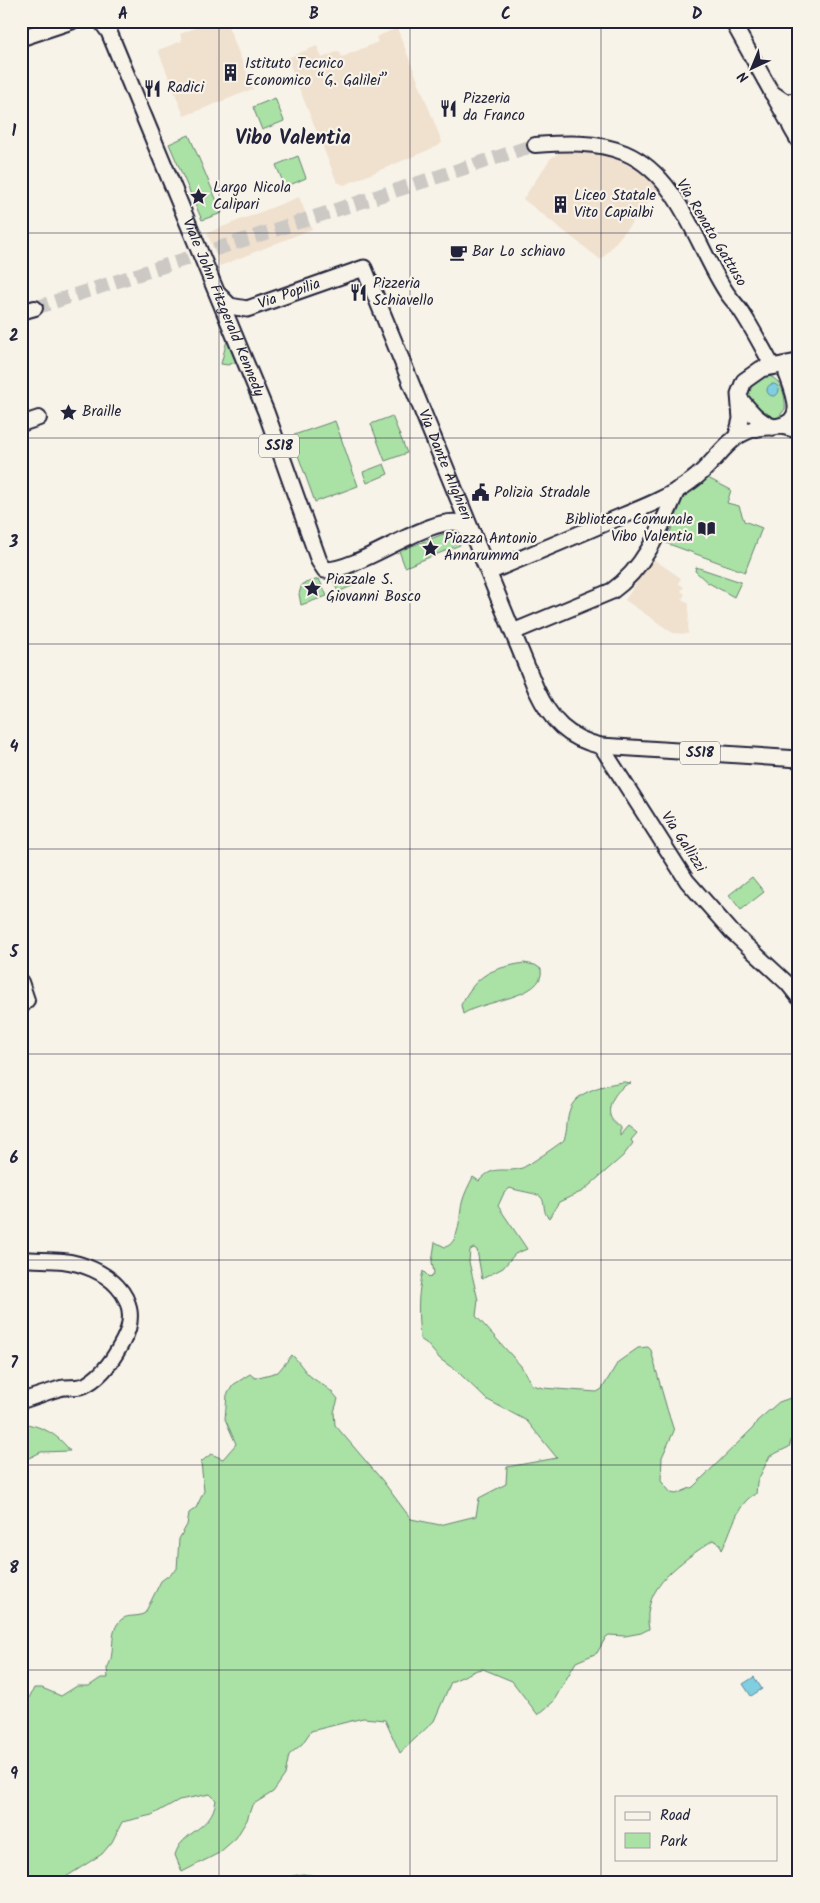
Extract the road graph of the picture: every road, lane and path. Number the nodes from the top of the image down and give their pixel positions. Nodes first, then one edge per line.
1 (72, 21) edge
2 (100, 21) edge
3 (732, 21) edge
4 (21, 38) edge
5 (772, 93) junction
6 (798, 101) edge
7 (793, 116) edge
8 (799, 141) edge
9 (534, 145) tunnel mouth
10 (364, 268) joint
11 (218, 294) junction
12 (35, 308) tunnel mouth
13 (21, 312) edge
14 (799, 362) edge
15 (773, 367) junction
16 (792, 389) junction
17 (740, 399) junction
18 (798, 405) edge
19 (39, 418) dead end
20 (21, 424) edge
21 (776, 426) junction
22 (799, 431) edge
23 (736, 435) junction
24 (677, 490) junction
25 (474, 535) junction
26 (489, 572) junction
27 (513, 632) junction
28 (601, 746) junction
29 (799, 759) edge
30 (21, 982) edge
31 (799, 998) edge
32 (21, 1007) edge
33 (21, 1259) edge
34 (21, 1402) edge

1 - 4 main road
2 - 11 main road, Viale John Fitzgerald Kennedy / SS18
3 - 5 street
5 - 6 main road
5 - 7 street
6 - 7 main road
7 - 8 main road
9 - 15 street, Via Renato Gattuso
10 - 11 main road, Via Popilia / SS18
10 - 25 main road, Via Dante Alighieri / SS18
11 - 25 main road, Viale John Fitzgerald Kennedy / SS18
12 - 13 street
14 - 15 main road
14 - 16 main road
15 - 16 main road
15 - 17 main road
16 - 18 main road
17 - 21 main road
17 - 23 main road
18 - 21 main road
19 - 20 street
21 - 22 street
21 - 23 main road
23 - 24 main road
24 - 26 main road
24 - 27 main road
25 - 26 main road, Via Dante Alighieri / SS18
26 - 27 main road, Via Dante Alighieri / SS18
27 - 28 main road, Via Dante Alighieri / SS18
28 - 29 main road, SS18
28 - 31 street, Via Gallizzi
30 - 32 street
33 - 34 street

